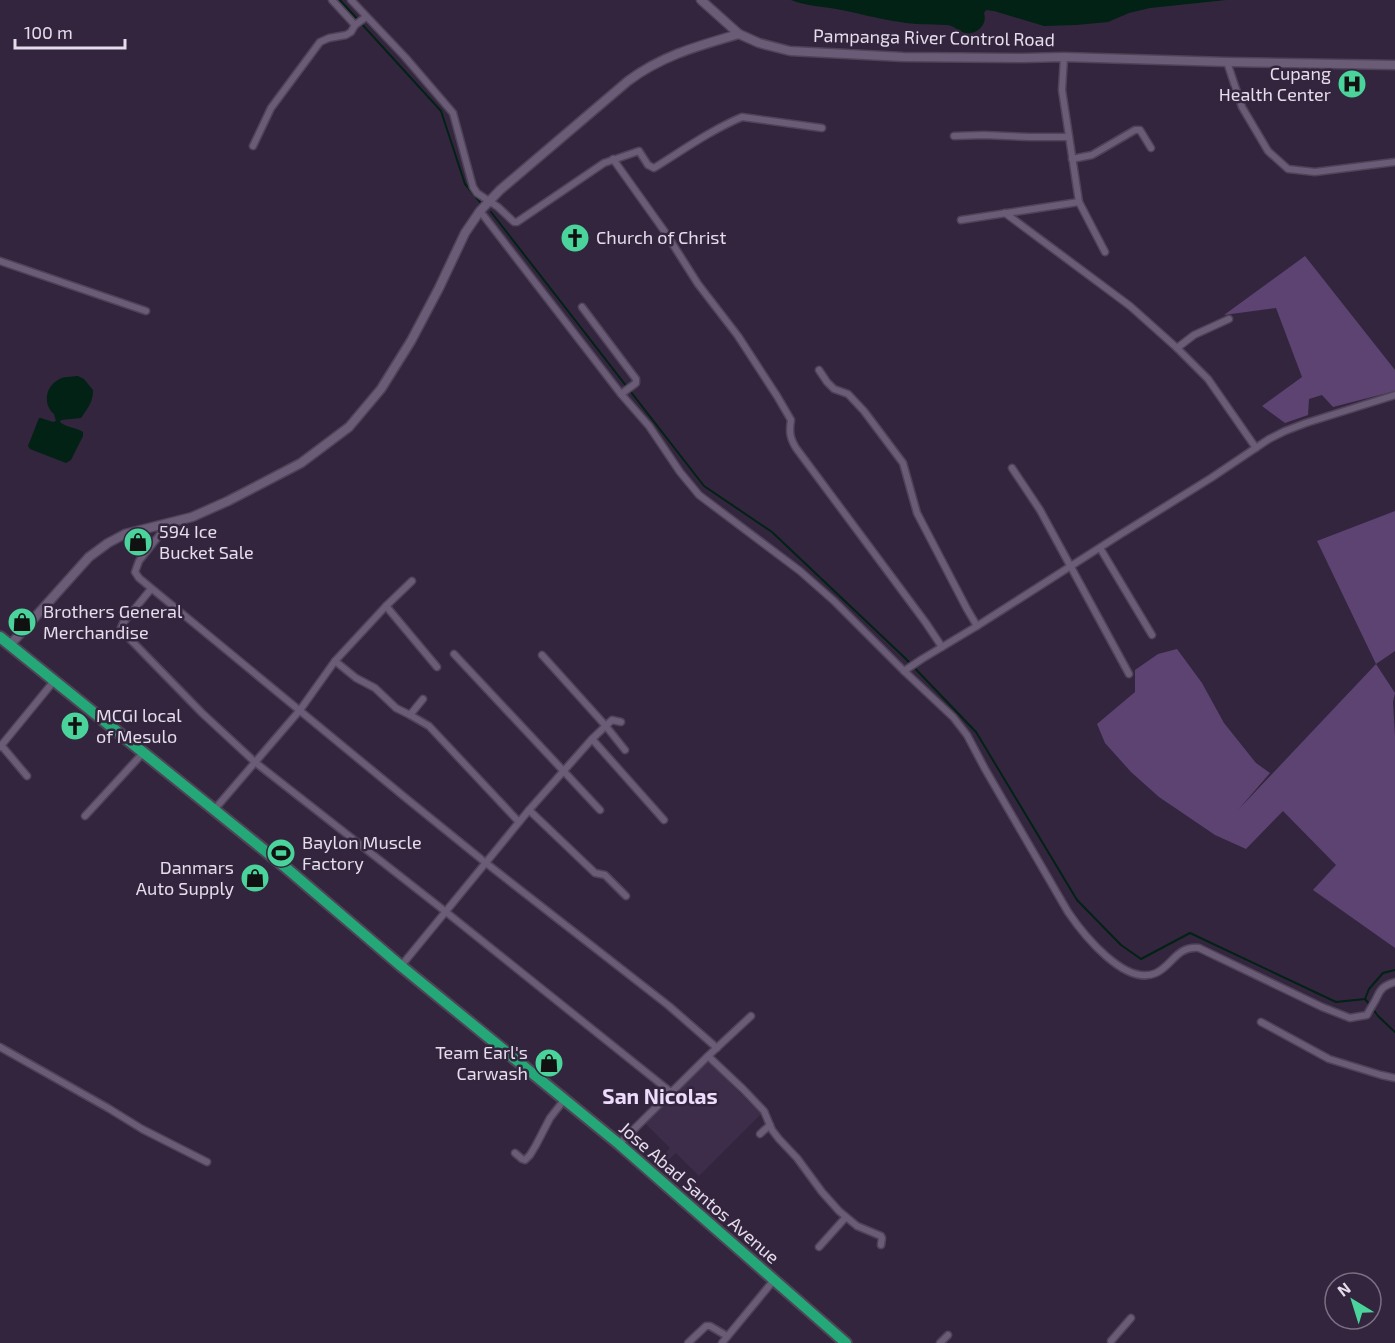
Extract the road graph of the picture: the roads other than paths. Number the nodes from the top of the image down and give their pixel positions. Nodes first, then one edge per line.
1 (332, 0) edge
2 (351, 0) edge
3 (701, 0) edge
4 (365, 17) junction
5 (356, 24) junction
6 (739, 34) junction
7 (1064, 57) junction
8 (1227, 62) junction
9 (1395, 65) edge
10 (822, 128) dead end
11 (954, 136) dead end
12 (1069, 137) junction
13 (253, 146) dead end
14 (1151, 148) dead end
15 (613, 159) junction
16 (1072, 159) junction
17 (1395, 162) edge
18 (489, 201) junction
19 (1079, 202) junction
20 (480, 211) junction
21 (1005, 213) junction
22 (961, 220) dead end
23 (1105, 252) dead end
24 (0, 261) edge
25 (582, 307) dead end
26 (146, 311) dead end
27 (1229, 319) dead end
28 (1177, 348) junction
29 (819, 370) dead end
30 (622, 393) junction
31 (1395, 395) edge
32 (1256, 448) junction
33 (1012, 468) dead end
34 (169, 523) junction
35 (1100, 548) junction
36 (1071, 566) junction
37 (412, 581) dead end
38 (151, 589) junction
39 (386, 606) junction
40 (977, 626) junction
41 (1152, 635) dead end
42 (0, 637) edge
43 (9, 645) junction
44 (942, 647) junction
45 (454, 654) dead end
46 (542, 655) dead end
47 (335, 661) junction
48 (437, 667) dead end
49 (906, 670) junction
50 (1129, 674) dead end
51 (54, 681) junction
52 (423, 699) dead end
53 (300, 710) junction
54 (410, 715) junction
55 (621, 722) dead end
56 (605, 725) junction
57 (591, 739) junction
58 (0, 746) edge
59 (625, 750) dead end
60 (142, 753) junction
61 (256, 763) junction
62 (563, 771) junction
63 (27, 776) dead end
64 (529, 810) junction
65 (600, 810) dead end
66 (214, 811) junction
67 (85, 816) dead end
68 (664, 820) dead end
69 (519, 822) junction
70 (486, 863) junction
71 (626, 896) dead end
72 (446, 912) junction
73 (401, 966) junction
74 (1395, 982) edge
75 (751, 1016) dead end
76 (1262, 1022) dead end
77 (0, 1047) edge
78 (717, 1048) junction
79 (708, 1056) junction
80 (1395, 1077) edge
81 (672, 1093) junction
82 (564, 1100) junction
83 (770, 1125) junction
84 (760, 1134) dead end
85 (619, 1144) junction
86 (515, 1152) dead end
87 (207, 1162) dead end
88 (846, 1217) junction
89 (881, 1245) dead end
90 (819, 1247) dead end
91 (774, 1280) junction
92 (1131, 1318) dead end
93 (948, 1335) dead end
94 (727, 1336) junction
95 (1111, 1342) edge
96 (688, 1343) edge
97 (722, 1343) edge
98 (846, 1343) edge
99 (940, 1343) edge

1 - 5 street
2 - 4 street
3 - 6 main road
4 - 5 street
4 - 18 street
5 - 13 street
6 - 7 main road, Pampanga River Control Road
6 - 18 main road
7 - 8 main road, Pampanga River Control Road
7 - 12 street
8 - 9 main road, Pampanga River Control Road
8 - 17 street
10 - 15 street
11 - 12 street
12 - 16 street
14 - 16 street
15 - 18 street
15 - 44 street
16 - 19 street
18 - 20 main road
19 - 21 street
19 - 23 street
20 - 30 street
20 - 34 main road
21 - 22 street
21 - 28 street
24 - 26 street
25 - 30 street
27 - 28 street
28 - 32 street
29 - 40 street
30 - 49 street
31 - 32 street
32 - 35 street
33 - 36 street
34 - 38 street
34 - 43 main road
35 - 36 street
35 - 41 street
36 - 40 street
36 - 50 street
37 - 39 street
38 - 53 street
38 - 61 street
39 - 47 street
39 - 48 street
40 - 44 street
42 - 43 highway, Jose Abad Santos Avenue
43 - 51 highway, Jose Abad Santos Avenue
44 - 49 street
45 - 62 street
46 - 56 street
47 - 53 street
47 - 54 street
49 - 74 street
51 - 58 street
51 - 60 highway, Jose Abad Santos Avenue
52 - 54 street
53 - 61 street
53 - 70 street
54 - 69 street
55 - 56 street
56 - 57 street
56 - 59 street
57 - 62 street
57 - 68 street
58 - 63 street
60 - 66 highway, Jose Abad Santos Avenue
60 - 67 street
61 - 66 street
61 - 72 street
62 - 64 street
62 - 65 street
64 - 69 street
64 - 71 street
66 - 73 highway, Jose Abad Santos Avenue
69 - 70 street
70 - 72 street
70 - 78 street
72 - 73 street
72 - 81 street
73 - 82 highway, Jose Abad Santos Avenue
75 - 78 street
76 - 80 street
77 - 87 street
78 - 79 street
79 - 81 street
79 - 83 street
81 - 85 street
82 - 85 highway, Jose Abad Santos Avenue
82 - 86 street
83 - 84 street
83 - 88 street
85 - 91 highway, Jose Abad Santos Avenue
88 - 89 street
88 - 90 street
91 - 94 street
91 - 98 highway, Jose Abad Santos Avenue
92 - 95 street
93 - 99 street
94 - 96 street
94 - 97 street

